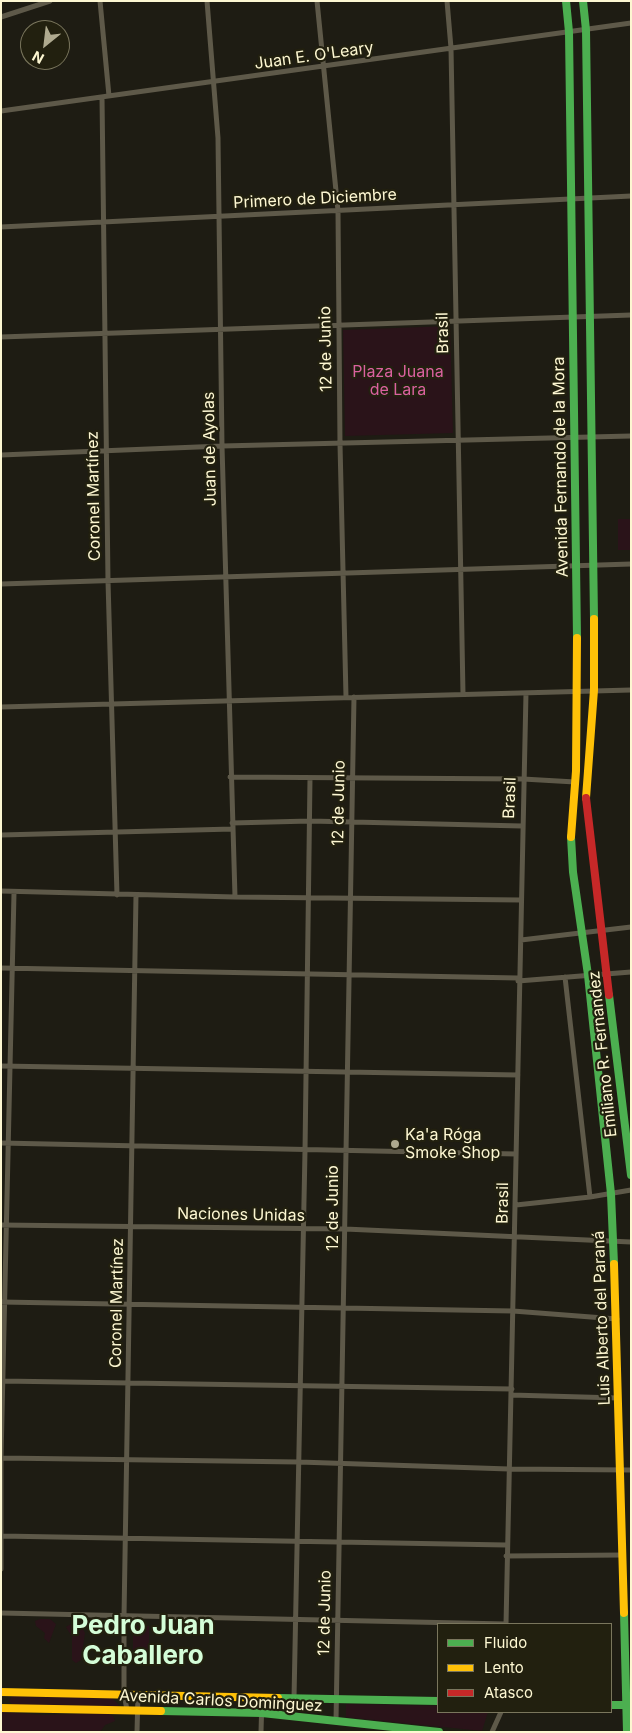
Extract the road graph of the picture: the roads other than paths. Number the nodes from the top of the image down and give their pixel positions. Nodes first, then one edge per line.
1 (50, 1) edge
2 (100, 1) edge
3 (207, 1) edge
4 (317, 1) edge
5 (447, 1) edge
6 (566, 1) edge
7 (583, 1) edge
8 (1, 17) edge
9 (631, 23) edge
10 (586, 30) junction
11 (569, 32) junction
12 (451, 48) junction
13 (325, 67) junction
14 (215, 82) junction
15 (109, 96) junction
16 (102, 97) junction
17 (1, 111) edge
18 (631, 196) edge
19 (589, 198) junction
20 (572, 199) junction
21 (455, 205) junction
22 (338, 211) junction
23 (218, 216) junction
24 (104, 222) junction
25 (1, 226) edge
26 (631, 316) edge
27 (572, 317) junction
28 (589, 317) junction
29 (455, 321) junction
30 (338, 325) junction
31 (220, 328) junction
32 (105, 332) junction
33 (1, 336) edge
34 (592, 436) junction
35 (631, 436) edge
36 (573, 437) junction
37 (458, 440) junction
38 (340, 444) junction
39 (222, 446) junction
40 (106, 452) junction
41 (1, 455) edge
42 (631, 564) edge
43 (594, 565) junction
44 (577, 566) junction
45 (459, 568) junction
46 (343, 574) junction
47 (225, 578) junction
48 (108, 581) junction
49 (1, 584) edge
50 (594, 690) junction
51 (631, 690) edge
52 (577, 692) junction
53 (526, 693) junction
54 (463, 694) junction
55 (346, 697) junction
56 (354, 697) junction
57 (229, 701) junction
58 (110, 704) junction
59 (1, 707) edge
60 (230, 777) junction
61 (310, 778) junction
62 (351, 779) junction
63 (523, 779) junction
64 (575, 782) junction
65 (310, 822) junction
66 (351, 822) junction
67 (232, 826) junction
68 (522, 826) junction
69 (114, 832) junction
70 (1, 835) edge
71 (1, 891) edge
72 (14, 893) junction
73 (117, 895) junction
74 (136, 895) junction
75 (235, 898) junction
76 (309, 898) junction
77 (349, 898) junction
78 (521, 900) junction
79 (631, 927) edge
80 (603, 930) junction
81 (582, 932) junction
82 (521, 940) junction
83 (1, 968) edge
84 (12, 968) junction
85 (135, 971) junction
86 (631, 972) edge
87 (308, 973) junction
88 (348, 974) junction
89 (588, 975) junction
90 (609, 975) junction
91 (565, 977) junction
92 (518, 980) junction
93 (1, 1066) edge
94 (9, 1066) junction
95 (133, 1070) junction
96 (306, 1072) junction
97 (346, 1073) junction
98 (518, 1075) junction
99 (1, 1143) edge
100 (8, 1144) junction
101 (132, 1146) junction
102 (306, 1151) junction
103 (346, 1152) junction
104 (516, 1154) junction
105 (631, 1174) edge
106 (631, 1190) edge
107 (611, 1194) junction
108 (590, 1197) junction
109 (516, 1205) junction
110 (4, 1225) edge
111 (131, 1226) junction
112 (303, 1228) junction
113 (345, 1229) junction
114 (514, 1237) junction
115 (631, 1242) edge
116 (613, 1243) junction
117 (3, 1302) edge
118 (130, 1304) junction
119 (302, 1306) junction
120 (344, 1307) junction
121 (513, 1311) junction
122 (617, 1320) junction
123 (2, 1380) edge
124 (128, 1383) junction
125 (301, 1385) junction
126 (342, 1386) junction
127 (511, 1392) junction
128 (618, 1398) junction
129 (1, 1458) edge
130 (126, 1460) junction
131 (299, 1462) junction
132 (340, 1464) junction
133 (510, 1469) junction
134 (631, 1470) edge
135 (620, 1471) junction
136 (1, 1536) edge
137 (125, 1537) junction
138 (297, 1541) junction
139 (338, 1542) junction
140 (506, 1545) junction
141 (622, 1555) junction
142 (506, 1556) junction
143 (1, 1569) edge
144 (1, 1613) edge
145 (124, 1616) junction
146 (295, 1619) junction
147 (337, 1620) junction
148 (464, 1623) edge
149 (506, 1623) edge
150 (1, 1692) edge
151 (124, 1694) junction
152 (138, 1694) junction
153 (262, 1697) junction
154 (294, 1698) junction
155 (336, 1699) junction
156 (437, 1701) edge
157 (612, 1705) edge
158 (629, 1705) edge
159 (1, 1708) edge
160 (127, 1710) junction
161 (136, 1710) junction
162 (262, 1713) junction
163 (501, 1713) edge
164 (336, 1720) junction
165 (629, 1723) edge
166 (374, 1729) edge
167 (136, 1732) edge
168 (261, 1732) edge
169 (439, 1732) edge
170 (492, 1732) edge
171 (627, 1732) edge

1 - 8 street
2 - 15 street
3 - 14 street, Juan de Ayolas
4 - 13 street, 12 de Junio
5 - 12 street, Brasil
6 - 11 main road, Avenida Fernando de la Mora
7 - 10 main road, Avenida Fernando de la Mora
9 - 10 street, Juan E. O'Leary
10 - 11 street, Juan E. O'Leary
10 - 19 main road, Avenida Fernando de la Mora
11 - 12 street, Juan E. O'Leary
11 - 20 main road, Avenida Fernando de la Mora
12 - 13 street, Juan E. O'Leary
12 - 21 street, Brasil
13 - 14 street, Juan E. O'Leary
13 - 22 street, 12 de Junio
14 - 15 street, Juan E. O'Leary
14 - 23 street, Juan de Ayolas
15 - 16 street, Juan E. O'Leary
16 - 17 street, Juan E. O'Leary
16 - 24 street, Coronel Martínez
18 - 19 street, Primero de Diciembre
19 - 20 street, Primero de Diciembre
19 - 28 main road, Avenida Fernando de la Mora
20 - 21 street, Primero de Diciembre
20 - 27 main road, Avenida Fernando de la Mora
21 - 22 street, Primero de Diciembre
21 - 29 street, Brasil
22 - 23 street, Primero de Diciembre
22 - 30 street, 12 de Junio
23 - 24 street, Primero de Diciembre
23 - 31 street, Juan de Ayolas
24 - 25 street, Primero de Diciembre
24 - 32 street, Coronel Martínez
26 - 28 street
27 - 28 street
27 - 29 street
27 - 36 main road, Avenida Fernando de la Mora
28 - 34 main road, Avenida Fernando de la Mora
29 - 30 street
29 - 37 street, Brasil
30 - 31 street
30 - 38 street, 12 de Junio
31 - 32 street
31 - 39 street, Juan de Ayolas
32 - 33 street
32 - 40 street, Coronel Martínez
34 - 35 street
34 - 36 street
34 - 43 main road, Avenida Fernando de la Mora
36 - 37 street
36 - 44 main road, Avenida Fernando de la Mora
37 - 38 street
37 - 45 street, Brasil
38 - 39 street
38 - 46 street, 12 de Junio
39 - 40 street
39 - 47 street, Juan de Ayolas
40 - 41 street
40 - 48 street, Coronel Martínez
42 - 43 street
43 - 44 street
43 - 50 main road, Avenida Fernando de la Mora
44 - 45 street
44 - 52 main road, Avenida Fernando de la Mora
45 - 46 street
45 - 54 street, Brasil
46 - 47 street
46 - 55 street, 12 de Junio
47 - 48 street
47 - 57 street, Juan de Ayolas
48 - 49 street
48 - 58 street, Coronel Martínez
50 - 51 street
50 - 52 street
50 - 80 main road, Avenida Fernando de la Mora
52 - 53 street
52 - 64 main road, Avenida Fernando de la Mora
53 - 54 street
53 - 63 street, Brasil
54 - 56 street
55 - 56 street
55 - 57 street
56 - 62 street, 12 de Junio
57 - 58 street
57 - 60 street, Juan de Ayolas
58 - 59 street
58 - 69 street, Coronel Martínez
60 - 61 street
60 - 67 street, Juan de Ayolas
61 - 62 street
61 - 65 street, 12 de Junio
62 - 63 street
62 - 66 street, 12 de Junio
63 - 64 street
63 - 68 street, Brasil
64 - 81 main road, Avenida Fernando de la Mora
65 - 66 street
65 - 67 street
65 - 76 street, 12 de Junio
66 - 68 street
66 - 77 street, 12 de Junio
67 - 69 street
67 - 75 street, Juan de Ayolas
68 - 78 street, Brasil
69 - 70 street
69 - 73 street, Coronel Martínez
71 - 72 street
72 - 73 street
72 - 84 street
73 - 74 street
74 - 75 street
74 - 85 street, Coronel Martínez
75 - 76 street
76 - 77 street
76 - 87 street, 12 de Junio
77 - 78 street
77 - 88 street, 12 de Junio
78 - 82 street, Brasil
79 - 80 street
80 - 81 street
80 - 90 main road, Emiliano R. Fernandez
81 - 82 street
81 - 89 main road, Luis Alberto del Paraná
82 - 92 street, Brasil
83 - 84 street
84 - 85 street
84 - 94 street
85 - 87 street
85 - 95 street, Coronel Martínez
86 - 90 street
87 - 88 street
87 - 96 street, 12 de Junio
88 - 92 street
88 - 97 street, 12 de Junio
89 - 90 street
89 - 91 street
89 - 107 main road, Luis Alberto del Paraná
90 - 105 main road, Emiliano R. Fernandez
91 - 92 street
91 - 108 street
92 - 98 street, Brasil
93 - 94 street
94 - 95 street
94 - 100 street
95 - 96 street
95 - 101 street, Coronel Martínez
96 - 97 street
96 - 102 street, 12 de Junio
97 - 98 street
97 - 103 street, 12 de Junio
98 - 104 street, Brasil
99 - 100 street
100 - 101 street
100 - 110 street
101 - 102 street
101 - 111 street, Coronel Martínez
102 - 103 street
102 - 112 street, 12 de Junio
103 - 104 street
103 - 113 street, 12 de Junio
104 - 109 street, Brasil
106 - 107 street
107 - 108 street
107 - 116 main road, Luis Alberto del Paraná
108 - 109 street
109 - 114 street, Brasil
110 - 111 street, Naciones Unidas
110 - 117 street
111 - 112 street, Naciones Unidas
111 - 118 street, Coronel Martínez
112 - 113 street, Naciones Unidas
112 - 119 street, 12 de Junio
113 - 114 street, Naciones Unidas
113 - 120 street, 12 de Junio
114 - 116 street, Naciones Unidas
114 - 121 street, Brasil
115 - 116 street, Naciones Unidas
116 - 122 main road, Luis Alberto del Paraná
117 - 118 street
117 - 123 street
118 - 119 street
118 - 124 street, Coronel Martínez
119 - 120 street
119 - 125 street, 12 de Junio
120 - 121 street
120 - 126 street, 12 de Junio
121 - 122 street
121 - 127 street, Brasil
122 - 128 main road, Luis Alberto del Paraná
123 - 124 street
123 - 129 street
124 - 125 street
124 - 130 street, Coronel Martínez
125 - 126 street
125 - 131 street, 12 de Junio
126 - 127 street
126 - 132 street, 12 de Junio
127 - 128 street
127 - 133 street, Brasil
128 - 135 main road, Luis Alberto del Paraná
129 - 130 street
129 - 136 street
130 - 131 street
130 - 137 street, Coronel Martínez
131 - 132 street
131 - 138 street, 12 de Junio
132 - 133 street
132 - 139 street, 12 de Junio
133 - 135 street
133 - 140 street, Brasil
134 - 135 street
135 - 141 main road, Luis Alberto del Paraná
136 - 137 street
136 - 143 street
137 - 138 street
137 - 145 street, Coronel Martínez
138 - 139 street
138 - 146 street, 12 de Junio
139 - 140 street
139 - 147 street, 12 de Junio
140 - 142 street, Brasil
141 - 142 street
141 - 158 main road, Luis Alberto del Paraná
142 - 149 street, Brasil
144 - 145 street
145 - 146 street
145 - 151 street, Coronel Martínez
146 - 147 street
146 - 154 street, 12 de Junio
147 - 148 street
147 - 155 street, 12 de Junio
150 - 151 main road, Avenida Carlos Dominguez
151 - 152 main road, Avenida Carlos Dominguez
151 - 160 street, Coronel Martínez
152 - 153 main road, Avenida Carlos Dominguez
152 - 161 street
153 - 154 main road, Avenida Carlos Dominguez
153 - 162 street
154 - 155 main road, Avenida Carlos Dominguez
155 - 156 main road, Avenida Carlos Dominguez
155 - 164 street, 12 de Junio
157 - 158 main road
158 - 165 main road
159 - 160 main road, Avenida Carlos Dominguez
160 - 161 main road, Avenida Carlos Dominguez
161 - 162 main road, Avenida Carlos Dominguez
161 - 167 street
162 - 164 main road, Avenida Carlos Dominguez
162 - 168 street
163 - 170 street
164 - 166 main road, Avenida Carlos Dominguez
165 - 171 main road
166 - 169 main road, Avenida Carlos Dominguez

